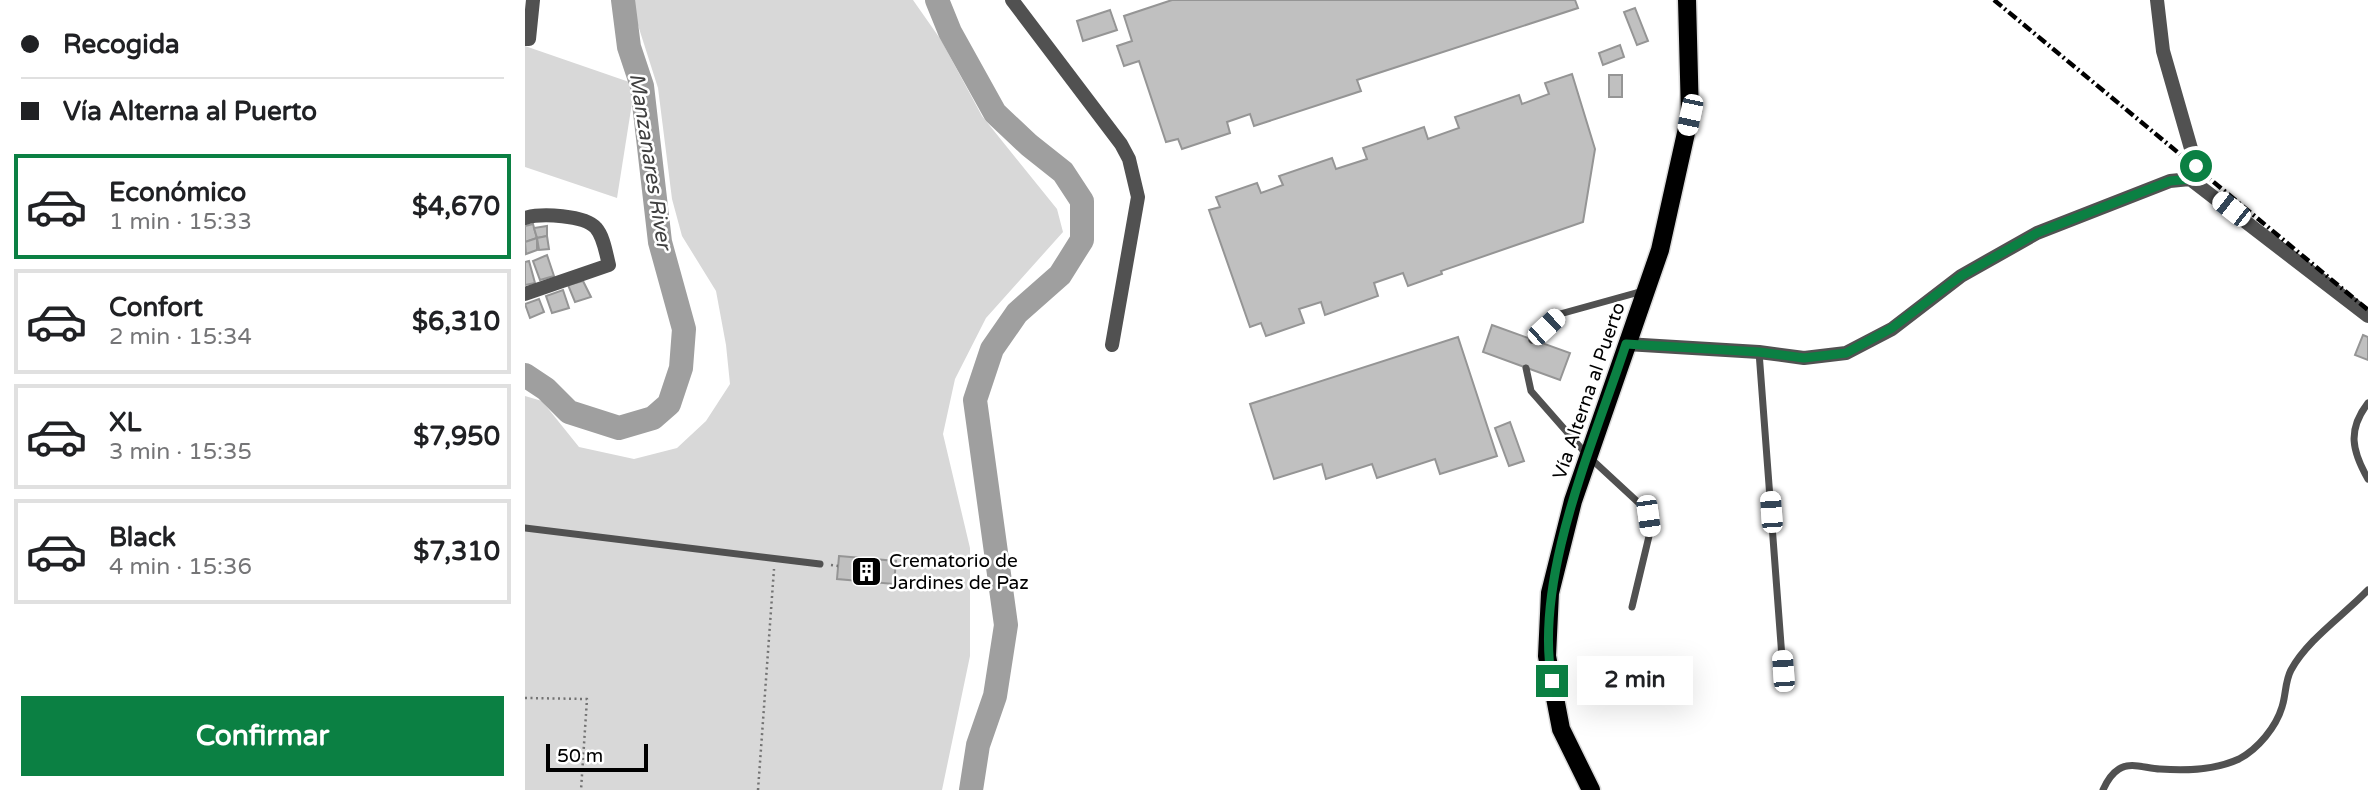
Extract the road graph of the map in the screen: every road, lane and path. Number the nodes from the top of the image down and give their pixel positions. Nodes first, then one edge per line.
1 (533, 0) edge
2 (1012, 0) edge
3 (1687, 0) edge
4 (2157, 0) edge
5 (525, 39) edge
6 (2190, 179) junction
7 (525, 218) edge
8 (1646, 290) junction
9 (525, 294) edge
10 (2368, 316) edge
11 (1532, 340) dead end
12 (1626, 344) junction
13 (1112, 345) dead end
14 (1759, 352) junction
15 (1526, 368) dead end
16 (2368, 403) edge
17 (1588, 456) junction
18 (2368, 479) edge
19 (525, 528) edge
20 (775, 559) junction
21 (820, 564) dead end
22 (2368, 590) edge
23 (1632, 607) dead end
24 (1783, 671) dead end
25 (525, 698) edge
26 (581, 790) edge
27 (758, 790) edge
28 (1591, 790) edge
29 (2103, 790) edge

1 - 5 street
2 - 13 street
3 - 8 main road, Vía Alterna al Puerto
4 - 6 street
6 - 10 street
6 - 14 street
7 - 9 street
8 - 11 lane
8 - 12 main road, Vía Alterna al Puerto
12 - 14 street
12 - 17 main road, Vía Alterna al Puerto
14 - 24 lane
15 - 17 lane
16 - 18 lane
17 - 23 lane
17 - 28 main road, Vía Alterna al Puerto
19 - 20 lane
20 - 21 lane
20 - 27 path
22 - 29 lane
25 - 26 path

